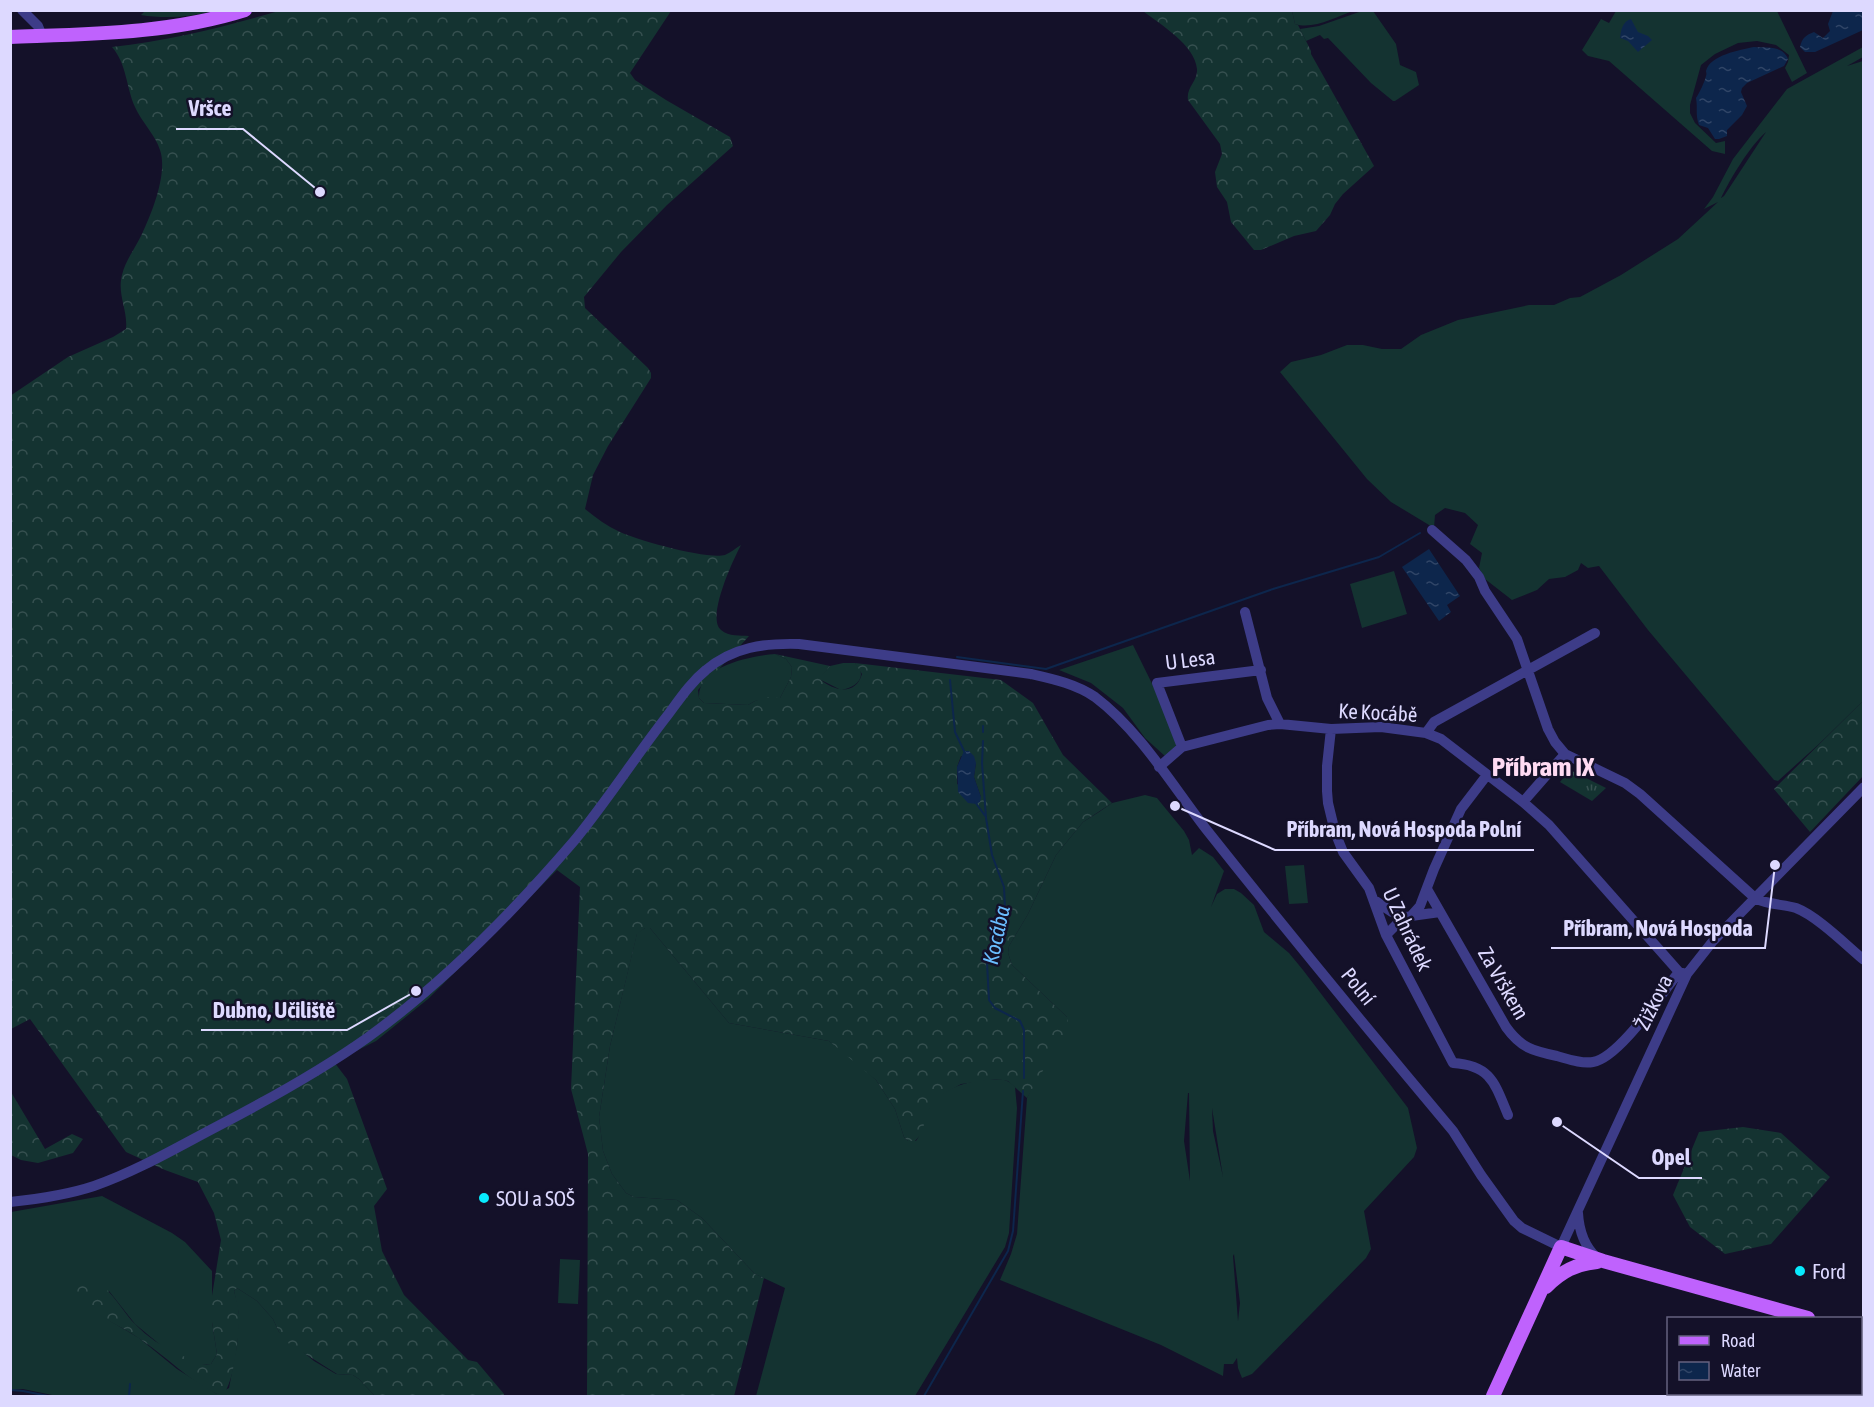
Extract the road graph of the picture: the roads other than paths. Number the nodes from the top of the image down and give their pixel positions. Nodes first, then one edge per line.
1 (22, 10) edge
2 (245, 10) edge
3 (42, 36) junction
4 (10, 37) edge
5 (1432, 530) dead end
6 (1245, 612) dead end
7 (1595, 633) dead end
8 (1528, 669) junction
9 (1261, 670) junction
10 (1280, 724) junction
11 (1331, 729) junction
12 (1426, 734) junction
13 (1182, 747) junction
14 (1565, 754) junction
15 (1159, 767) junction
16 (1487, 775) junction
17 (1863, 787) edge
18 (1523, 802) junction
19 (1427, 889) junction
20 (1755, 898) junction
21 (1374, 900) junction
22 (1440, 912) junction
23 (1408, 916) junction
24 (1386, 935) junction
25 (1863, 960) edge
26 (1683, 973) junction
27 (1508, 1115) dead end
28 (10, 1202) edge
29 (1578, 1210) junction
30 (1561, 1247) junction
31 (1603, 1261) junction
32 (1540, 1293) junction
33 (1804, 1317) edge
34 (1493, 1396) edge

1 - 3 street
2 - 3 main road
3 - 4 main road
5 - 8 street
6 - 9 street
7 - 8 street
8 - 12 street
8 - 14 street
9 - 10 street
9 - 13 street, U Lesa
10 - 11 street, Ke Kocábě
10 - 13 street, Ke Kocábě
11 - 12 street, Ke Kocábě
11 - 21 street, U Zahrádek
12 - 16 street, Ke Kocábě
13 - 15 street, Ke Kocábě
14 - 18 street
14 - 20 street
15 - 28 street, Polní
15 - 30 street, Polní
16 - 18 street, Ke Kocábě
16 - 19 street
17 - 20 street, Žižkova
18 - 26 street, Ke Kocábě
19 - 22 street, Za Vrškem
19 - 23 street
20 - 25 street
20 - 26 street, Žižkova
21 - 23 street
21 - 24 street, U Zahrádek
22 - 23 street
22 - 26 street, Za Vrškem
23 - 24 street
24 - 27 street, U Zahrádek
26 - 29 street, Žižkova
29 - 30 street, Žižkova
29 - 31 street
30 - 31 main road
30 - 32 main road
31 - 32 main road
31 - 33 main road
32 - 34 main road

